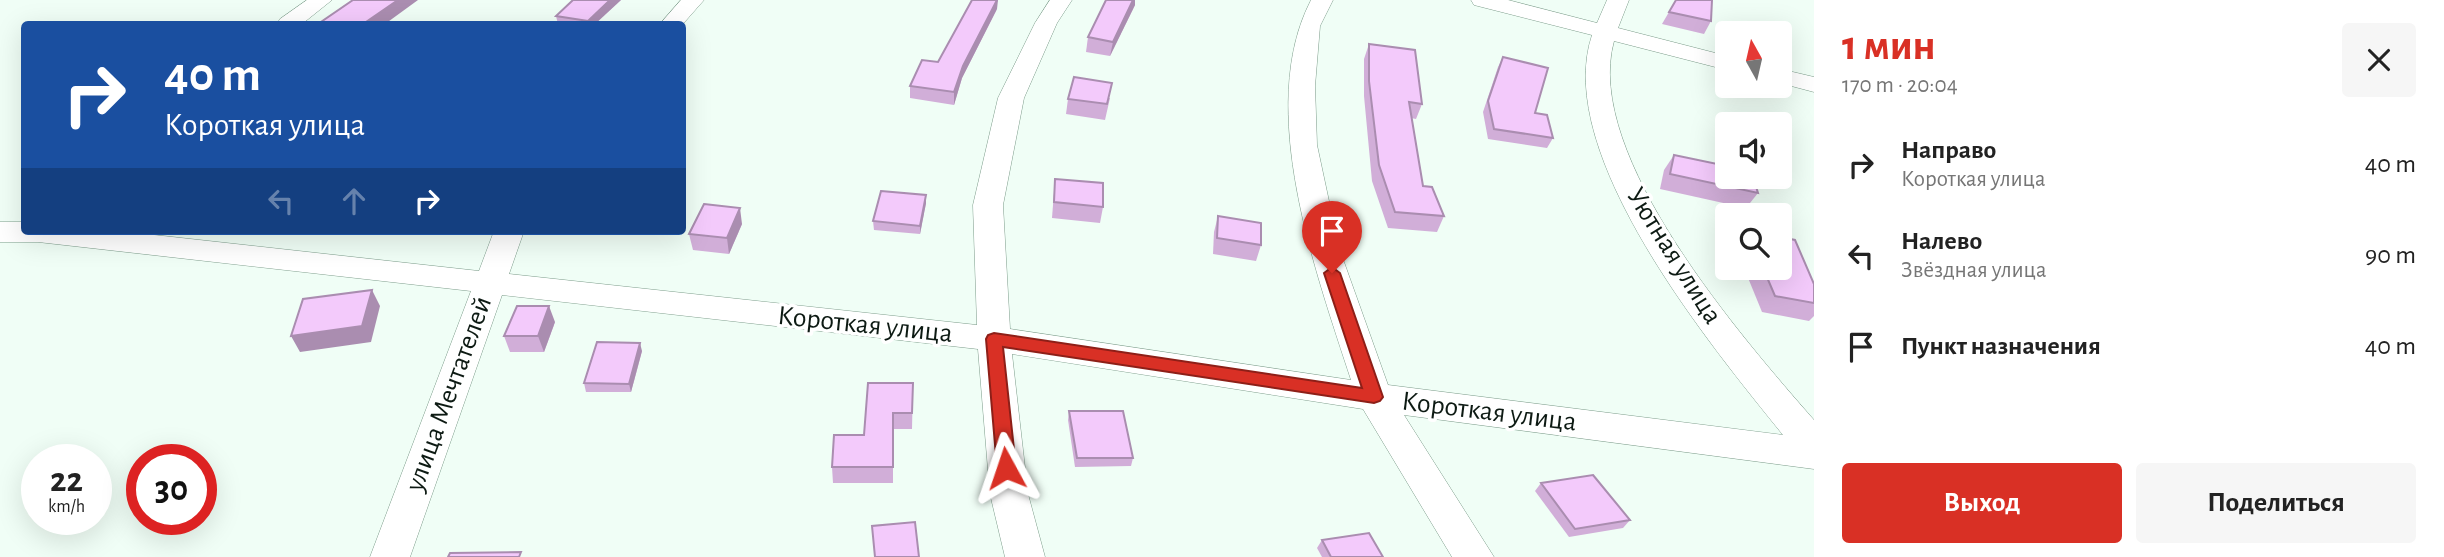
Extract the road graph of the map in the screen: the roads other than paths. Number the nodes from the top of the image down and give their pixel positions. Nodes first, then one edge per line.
1 (321, 0) edge
2 (693, 0) edge
3 (1061, 0) edge
4 (1322, 0) edge
5 (1482, 0) edge
6 (1618, 0) edge
7 (292, 21) edge
8 (674, 21) edge
9 (1604, 31) junction
10 (1715, 60) edge
11 (1792, 79) edge
12 (1814, 85) edge
13 (0, 232) edge
14 (21, 232) edge
15 (66, 235) edge
16 (507, 235) edge
17 (489, 282) junction
18 (994, 339) junction
19 (1374, 397) junction
20 (1814, 446) edge
21 (1814, 454) edge
22 (390, 557) edge
23 (1025, 557) edge
24 (1474, 557) edge

1 - 7 street
2 - 8 street
3 - 18 street
4 - 19 street
5 - 9 street
6 - 9 street, Уютная улица
9 - 10 street
9 - 20 street, Уютная улица
11 - 12 street
13 - 14 street, Короткая улица
15 - 17 street, Короткая улица
16 - 17 street, улица Мечтателей
17 - 18 street, Короткая улица
17 - 22 street, улица Мечтателей
18 - 19 street, Короткая улица
18 - 23 street
19 - 21 street, Короткая улица
19 - 24 street

